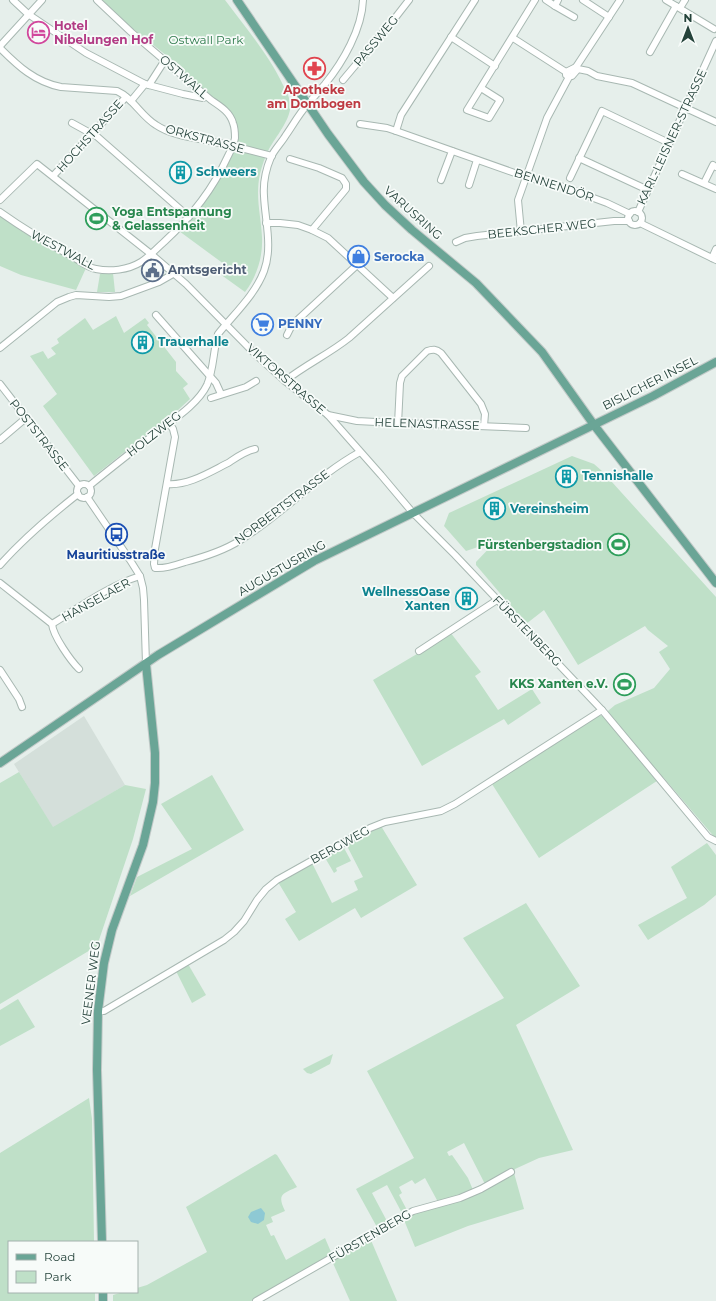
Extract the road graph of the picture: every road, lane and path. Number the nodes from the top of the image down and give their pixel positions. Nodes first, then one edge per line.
1 (14, 0) edge
2 (42, 0) edge
3 (97, 0) edge
4 (237, 0) edge
5 (363, 0) edge
6 (409, 0) edge
7 (475, 0) edge
8 (535, 0) edge
9 (546, 0) edge
10 (583, 0) edge
11 (620, 0) edge
12 (666, 0) edge
13 (684, 0) edge
14 (557, 3) edge
15 (676, 5) edge
16 (28, 14) junction
17 (609, 17) junction
18 (574, 18) dead end
19 (715, 29) edge
20 (451, 37) junction
21 (513, 38) junction
22 (716, 40) edge
23 (0, 47) edge
24 (650, 52) dead end
25 (165, 60) junction
26 (495, 66) junction
27 (577, 68) junction
28 (567, 74) junction
29 (343, 80) dead end
30 (147, 85) junction
31 (481, 88) junction
32 (203, 98) dead end
33 (128, 99) junction
34 (308, 104) junction
35 (685, 108) junction
36 (716, 122) edge
37 (72, 124) dead end
38 (360, 124) dead end
39 (396, 131) junction
40 (92, 134) junction
41 (669, 143) junction
42 (233, 146) junction
43 (452, 151) junction
44 (272, 156) junction
45 (580, 158) junction
46 (290, 159) dead end
47 (477, 160) junction
48 (716, 167) edge
49 (682, 174) dead end
50 (53, 176) junction
51 (526, 177) junction
52 (570, 178) dead end
53 (441, 180) dead end
54 (704, 183) junction
55 (469, 185) dead end
56 (716, 188) edge
57 (648, 190) junction
58 (0, 200) edge
59 (0, 212) edge
60 (638, 212) junction
61 (189, 217) junction
62 (629, 217) junction
63 (266, 223) junction
64 (640, 223) junction
65 (312, 230) junction
66 (521, 232) junction
67 (456, 242) dead end
68 (716, 249) edge
69 (151, 254) junction
70 (714, 259) edge
71 (357, 265) junction
72 (429, 266) dead end
73 (173, 274) junction
74 (393, 298) junction
75 (156, 315) dead end
76 (226, 324) junction
77 (287, 335) dead end
78 (0, 348) edge
79 (716, 362) edge
80 (210, 376) junction
81 (256, 381) dead end
82 (285, 381) junction
83 (0, 384) edge
84 (221, 394) junction
85 (210, 398) dead end
86 (328, 415) junction
87 (26, 418) junction
88 (169, 423) junction
89 (398, 424) junction
90 (594, 425) junction
91 (484, 426) junction
92 (526, 428) dead end
93 (0, 440) edge
94 (256, 449) dead end
95 (360, 452) junction
96 (167, 484) junction
97 (79, 486) junction
98 (89, 486) junction
99 (78, 494) junction
100 (87, 497) junction
101 (413, 513) junction
102 (0, 565) edge
103 (140, 576) junction
104 (0, 583) edge
105 (716, 583) edge
106 (497, 600) junction
107 (52, 624) junction
108 (419, 651) dead end
109 (146, 664) junction
110 (79, 669) dead end
111 (0, 670) edge
112 (22, 707) dead end
113 (602, 710) junction
114 (0, 763) edge
115 (716, 841) edge
116 (98, 1011) junction
117 (511, 1172) dead end
118 (102, 1241) edge
119 (256, 1301) edge

1 - 16 street
2 - 16 street
3 - 25 street, OSTWALL
4 - 34 main road, VARUSRING
5 - 34 street, HOLZWEG
6 - 29 street, PASSWEG
7 - 20 street
8 - 21 street
9 - 14 street
10 - 17 street
11 - 17 street
12 - 15 street
13 - 15 street
14 - 18 street
15 - 19 street
15 - 24 street
16 - 23 street
16 - 30 street
17 - 27 street
19 - 22 street
20 - 26 street
20 - 39 street
21 - 26 street
21 - 28 street
22 - 35 street, KARL-LEISNER-STRASSE
23 - 33 street
25 - 30 street, HOCHSTRASSE
25 - 42 street, OSTWALL
26 - 31 street
27 - 28 street
27 - 35 street
28 - 51 street
30 - 32 street
30 - 33 street, HOCHSTRASSE
31 - 31 street
33 - 40 street, HOCHSTRASSE
33 - 42 street, ORKSTRASSE
34 - 44 street, HOLZWEG
34 - 90 main road, VARUSRING
35 - 36 street
35 - 41 street, KARL-LEISNER-STRASSE
37 - 40 street
38 - 39 street, BENNENDÖR
39 - 43 street, BENNENDÖR
40 - 50 street, HOCHSTRASSE
40 - 61 street
41 - 45 street
41 - 57 street, KARL-LEISNER-STRASSE
42 - 44 street, ORKSTRASSE
42 - 61 street, WESTWALL
43 - 47 street, BENNENDÖR
43 - 53 street
44 - 63 street, HOLZWEG
45 - 52 street
45 - 57 street
46 - 65 street
47 - 51 street, BENNENDÖR
47 - 55 street
48 - 54 street
49 - 54 street
50 - 58 street, VIKTORSTRASSE
50 - 69 street, VIKTORSTRASSE
51 - 62 street, BENNENDÖR
51 - 66 street
54 - 56 street
57 - 60 street, KARL-LEISNER-STRASSE
59 - 69 street, WESTWALL
60 - 62 street
60 - 64 street
61 - 69 street, WESTWALL
62 - 64 street
62 - 66 street, BEEKSCHER WEG
63 - 65 street
63 - 76 street, HOLZWEG
64 - 70 street
65 - 71 street
66 - 67 street, BEEKSCHER WEG
68 - 70 street
69 - 73 street, VIKTORSTRASSE
71 - 74 street
71 - 77 street
72 - 74 street
73 - 76 street, VIKTORSTRASSE
73 - 78 street
74 - 82 street
75 - 80 street
76 - 80 street, HOLZWEG
76 - 82 street, VIKTORSTRASSE
79 - 90 main road, BISLICHER INSEL
80 - 84 street
80 - 88 street, HOLZWEG
81 - 84 street
82 - 86 street, VIKTORSTRASSE
83 - 87 street, POSTSTRASSE
84 - 85 street
86 - 89 street, HELENASTRASSE
86 - 95 street, VIKTORSTRASSE
87 - 93 street
87 - 97 street, POSTSTRASSE
88 - 96 street
88 - 98 street, HOLZWEG
89 - 91 street, HELENASTRASSE
89 - 91 street
90 - 101 main road, AUGUSTUSRING
90 - 105 main road, VARUSRING
91 - 92 street, HELENASTRASSE
94 - 96 street
95 - 96 street, NORBERTSTRASSE
95 - 101 street, VIKTORSTRASSE
97 - 98 street
97 - 99 street
98 - 100 street
99 - 100 street
99 - 102 street
100 - 103 street
101 - 106 street, FÜRSTENBERG
101 - 109 main road, AUGUSTUSRING
103 - 107 street, HANSELAER
103 - 109 street
104 - 107 street
106 - 108 street
106 - 113 street, FÜRSTENBERG
107 - 110 street
109 - 114 main road, AUGUSTUSRING
109 - 116 main road, VEENER WEG
111 - 112 street
113 - 115 street, FÜRSTENBERG
113 - 116 street, BERGWEG
116 - 118 main road, VEENER WEG
117 - 119 street, FÜRSTENBERG

